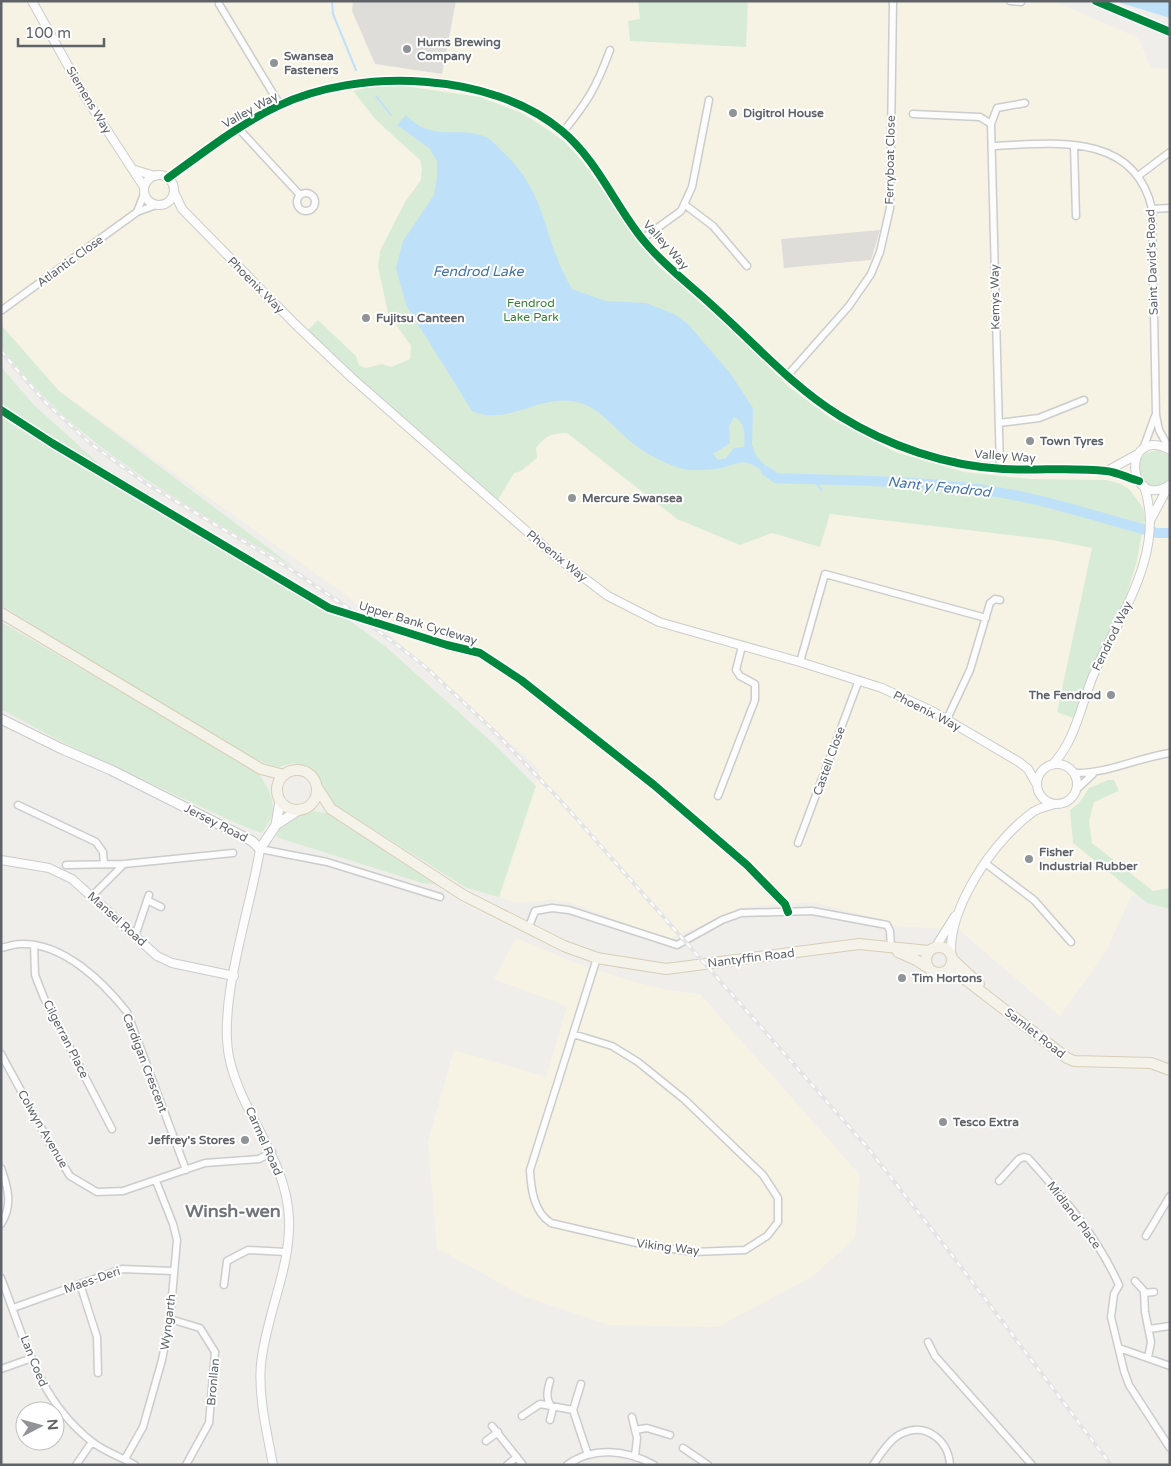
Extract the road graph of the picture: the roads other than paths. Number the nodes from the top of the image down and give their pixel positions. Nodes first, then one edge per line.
1 (32, 1) edge
2 (893, 1) edge
3 (1010, 1) edge
4 (1020, 2) edge
5 (218, 4) dead end
6 (610, 50) dead end
7 (709, 100) dead end
8 (1025, 103) dead end
9 (280, 105) junction
10 (914, 114) dead end
11 (991, 124) junction
12 (238, 128) junction
13 (563, 132) junction
14 (993, 146) junction
15 (1074, 146) junction
16 (1170, 152) edge
17 (135, 170) junction
18 (155, 176) junction
19 (1138, 176) junction
20 (168, 178) junction
21 (144, 191) junction
22 (174, 192) junction
23 (300, 195) dead end
24 (684, 204) junction
25 (158, 205) junction
26 (1170, 208) edge
27 (182, 209) junction
28 (1152, 209) junction
29 (138, 212) junction
30 (1076, 216) dead end
31 (642, 239) junction
32 (747, 266) dead end
33 (2, 310) edge
34 (786, 376) junction
35 (1084, 400) dead end
36 (1156, 415) junction
37 (999, 423) junction
38 (1170, 450) edge
39 (1141, 451) junction
40 (1000, 469) junction
41 (1107, 471) junction
42 (1141, 484) junction
43 (1170, 485) edge
44 (1150, 522) junction
45 (1000, 600) dead end
46 (1, 613) edge
47 (986, 618) junction
48 (742, 646) junction
49 (800, 662) junction
50 (859, 680) junction
51 (1, 719) edge
52 (947, 719) junction
53 (1067, 747) junction
54 (1170, 752) edge
55 (1020, 762) junction
56 (1049, 767) junction
57 (261, 769) junction
58 (1073, 772) junction
59 (1093, 774) junction
60 (284, 775) junction
61 (1038, 785) junction
62 (277, 788) junction
63 (318, 789) junction
64 (1076, 790) junction
65 (1040, 793) junction
66 (718, 796) dead end
67 (280, 801) junction
68 (1055, 804) junction
69 (18, 805) dead end
70 (309, 807) junction
71 (331, 809) junction
72 (297, 810) junction
73 (1034, 811) junction
74 (276, 825) junction
75 (798, 843) dead end
76 (260, 849) junction
77 (233, 854) dead end
78 (1, 860) edge
79 (985, 863) junction
80 (104, 864) junction
81 (124, 864) junction
82 (66, 865) dead end
83 (92, 896) junction
84 (440, 897) dead end
85 (964, 902) junction
86 (161, 908) dead end
87 (528, 929) junction
88 (136, 936) junction
89 (1071, 942) dead end
90 (34, 945) junction
91 (1, 948) edge
92 (891, 948) junction
93 (932, 949) junction
94 (952, 957) junction
95 (597, 958) junction
96 (927, 967) junction
97 (946, 972) junction
98 (234, 976) junction
99 (992, 998) junction
100 (573, 1034) junction
101 (1, 1054) edge
102 (1170, 1070) edge
103 (112, 1129) dead end
104 (272, 1152) junction
105 (1, 1168) edge
106 (186, 1170) junction
107 (156, 1181) junction
108 (999, 1182) dead end
109 (1170, 1196) edge
110 (1, 1224) edge
111 (1146, 1236) dead end
112 (286, 1252) junction
113 (173, 1271) junction
114 (1, 1278) edge
115 (1135, 1281) dead end
116 (80, 1284) junction
117 (224, 1285) dead end
118 (1144, 1292) junction
119 (1154, 1292) dead end
120 (13, 1308) junction
121 (170, 1319) junction
122 (1170, 1326) edge
123 (1149, 1329) junction
124 (928, 1342) dead end
125 (1119, 1348) junction
126 (32, 1358) junction
127 (1148, 1358) junction
128 (1170, 1366) edge
129 (1, 1369) edge
130 (98, 1373) dead end
131 (550, 1381) dead end
132 (581, 1384) dead end
133 (553, 1408) junction
134 (573, 1410) junction
135 (522, 1416) dead end
136 (632, 1417) dead end
137 (550, 1420) dead end
138 (492, 1426) dead end
139 (635, 1430) junction
140 (498, 1432) junction
141 (670, 1435) dead end
142 (486, 1441) dead end
143 (92, 1442) junction
144 (683, 1448) dead end
145 (701, 1448) dead end
146 (1170, 1448) edge
147 (588, 1455) junction
148 (635, 1456) junction
149 (697, 1456) junction
150 (517, 1457) junction
151 (125, 1459) junction
152 (76, 1465) edge
153 (135, 1465) edge
154 (186, 1465) edge
155 (273, 1465) edge
156 (507, 1465) edge
157 (523, 1465) edge
158 (567, 1465) edge
159 (654, 1465) edge
160 (708, 1465) edge
161 (873, 1465) edge
162 (950, 1465) edge
163 (1032, 1465) edge

1 - 17 street, Siemens Way
2 - 34 street, Ferryboat Close
3 - 4 street
5 - 9 street
6 - 13 street
7 - 24 street
8 - 11 street
9 - 12 street, Valley Way
9 - 13 street, Valley Way
10 - 11 street
11 - 14 street, Kemys Way
12 - 20 street, Valley Way
12 - 23 street
13 - 31 street, Valley Way
14 - 15 street, Saint David's Road
14 - 37 street, Kemys Way
15 - 19 street, Saint David's Road
15 - 30 street
16 - 19 street
17 - 18 street
17 - 21 street, Siemens Way
18 - 20 street
18 - 21 street
19 - 28 street, Saint David's Road
20 - 22 street
21 - 25 street
21 - 29 street
22 - 25 street
22 - 27 street, Phoenix Way
24 - 31 street
24 - 32 street
25 - 27 street
25 - 29 street, Atlantic Close
26 - 28 street
27 - 48 street, Phoenix Way
28 - 36 street, Saint David's Road
29 - 33 street, Atlantic Close
31 - 34 street, Valley Way
34 - 40 street, Valley Way
35 - 37 street
36 - 38 street, Saint David's Road
36 - 39 street, Saint David's Road
37 - 40 street, Kemys Way
38 - 39 street
39 - 41 street, Valley Way
39 - 42 street, Fendrod Way
40 - 41 street, Valley Way
41 - 42 street, Valley Way
42 - 43 street
42 - 44 street, Fendrod Way
43 - 44 street, Fendrod Way
44 - 53 street, Fendrod Way
45 - 47 street
46 - 57 main road
47 - 49 street
47 - 52 street
48 - 49 street, Phoenix Way
48 - 66 street
49 - 50 street, Phoenix Way
50 - 52 street, Phoenix Way
50 - 75 street, Castell Close
51 - 76 main road, Jersey Road
52 - 55 street, Phoenix Way
53 - 56 street, Fendrod Way
53 - 58 street
54 - 59 street
55 - 56 street, Phoenix Way
55 - 61 street, Phoenix Way
56 - 58 street
56 - 61 street
57 - 60 main road
57 - 62 main road
58 - 59 street
58 - 64 street
59 - 64 street
60 - 62 main road
60 - 63 main road
61 - 65 street
62 - 67 main road
63 - 70 main road
63 - 71 main road
64 - 68 street
65 - 68 street
65 - 73 street
67 - 72 main road
67 - 74 main road, Carmel Road
68 - 73 street
69 - 80 street
70 - 71 main road
70 - 72 main road
71 - 87 main road
72 - 74 main road, Carmel Road
73 - 79 street
74 - 76 main road, Carmel Road
76 - 84 street, Jersey Road
76 - 98 street, Carmel Road
77 - 81 street
78 - 83 street, Mansel Road
79 - 85 street
79 - 89 street
80 - 81 street
80 - 82 street
81 - 83 street
83 - 88 street, Mansel Road
85 - 93 street
85 - 94 street
86 - 88 street
87 - 92 street
87 - 95 main road
88 - 98 street, Mansel Road
90 - 91 street, Cardigan Crescent
90 - 103 street, Cilgerran Place
90 - 106 street, Cardigan Crescent
92 - 93 main road, Nantyffin Road
92 - 95 main road, Nantyffin Road
92 - 96 main road, Nantyffin Road
93 - 94 main road
93 - 96 main road
94 - 97 main road
94 - 99 main road, Samlet Road
95 - 100 street, Viking Way
96 - 97 main road
97 - 99 main road, Samlet Road
98 - 104 street, Carmel Road
99 - 102 main road, Samlet Road
100 - 100 street, Viking Way
101 - 107 street, Colwyn Avenue
104 - 106 street, Colwyn Avenue
104 - 112 street, Carmel Road
105 - 110 street
106 - 107 street, Colwyn Avenue
107 - 113 street, Wyngarth
108 - 125 street, Midland Place
109 - 111 street
112 - 117 street
112 - 155 street, Carmel Road
113 - 116 street, Maes-Deri
113 - 121 street, Wyngarth
114 - 120 street, Lan Coed
115 - 118 street
116 - 120 street, Maes-Deri
116 - 130 street
118 - 119 street
118 - 123 street
120 - 126 street, Lan Coed
121 - 151 street, Wyngarth
121 - 154 street, Bronllan
122 - 123 street
123 - 127 street
124 - 163 street
125 - 127 street
125 - 146 street, Midland Place
126 - 129 street
126 - 143 street, Lan Coed
127 - 128 street
131 - 133 street
132 - 134 street
133 - 134 street
133 - 135 street
133 - 137 street
134 - 147 street
136 - 139 street
138 - 140 street
139 - 141 street
139 - 148 street
140 - 142 street
140 - 150 street
143 - 151 street, Lan Coed
143 - 152 street
144 - 149 street
145 - 149 street
147 - 148 street
147 - 158 street
148 - 159 street
149 - 160 street
150 - 156 street
150 - 157 street
151 - 153 street, Lan Coed
161 - 162 street

